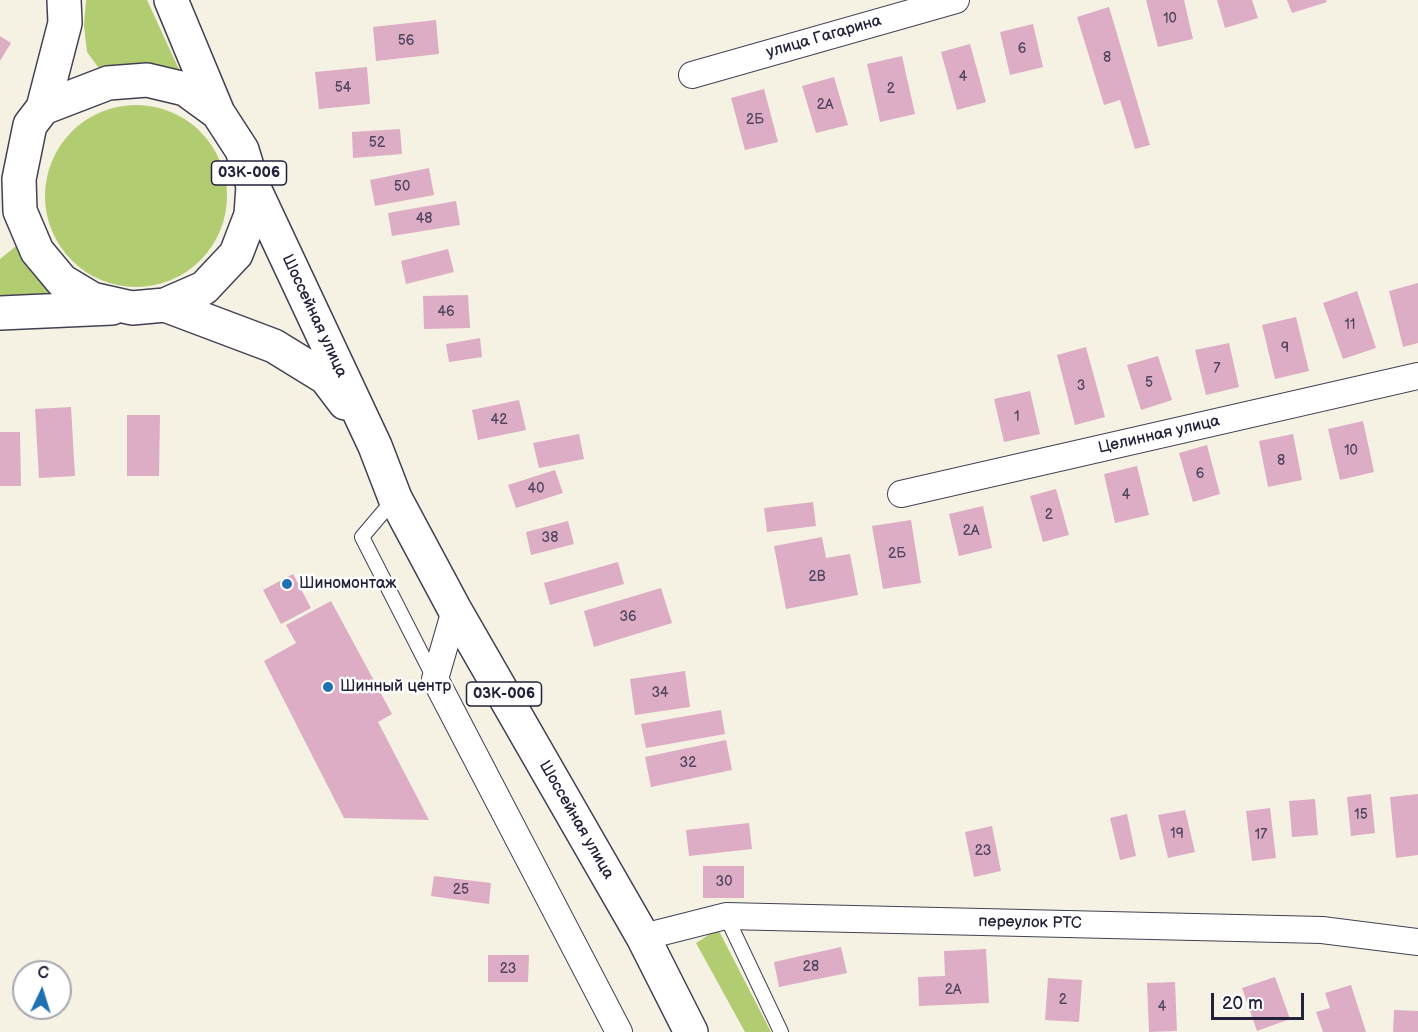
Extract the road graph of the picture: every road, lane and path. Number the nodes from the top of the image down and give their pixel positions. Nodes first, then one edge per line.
1 (64, 0) edge
2 (171, 0) edge
3 (956, 0) edge
4 (692, 75) dead end
5 (218, 113) junction
6 (36, 117) junction
7 (0, 147) edge
8 (253, 186) junction
9 (165, 305) junction
10 (132, 308) junction
11 (0, 313) edge
12 (1418, 376) edge
13 (375, 446) junction
14 (901, 494) dead end
15 (395, 498) junction
16 (455, 610) junction
17 (435, 680) junction
18 (726, 916) junction
19 (643, 937) junction
20 (1418, 942) edge
21 (619, 1032) edge
22 (692, 1032) edge
23 (781, 1032) edge

1 - 6 main road, Шоссейная улица / 03К-006
2 - 5 main road, Шоссейная улица / 03К-006
3 - 4 street, улица Гагарина
5 - 6 main road, Шоссейная улица / 03К-006
5 - 8 main road, Шоссейная улица / 03К-006
6 - 7 main road
6 - 10 main road, Шоссейная улица / 03К-006
8 - 9 main road, Шоссейная улица / 03К-006
8 - 13 main road, Шоссейная улица / 03К-006
9 - 10 main road, Шоссейная улица / 03К-006
9 - 13 main road, Шоссейная улица / 03К-006
10 - 11 main road
12 - 14 street, Целинная улица
13 - 15 main road, Шоссейная улица / 03К-006
15 - 16 main road, Шоссейная улица / 03К-006
15 - 17 lane
16 - 17 street
16 - 19 main road, Шоссейная улица / 03К-006
17 - 21 street
18 - 19 street, переулок РТС
18 - 20 street, переулок РТС
18 - 23 lane
19 - 22 main road, Шоссейная улица / 03К-006

